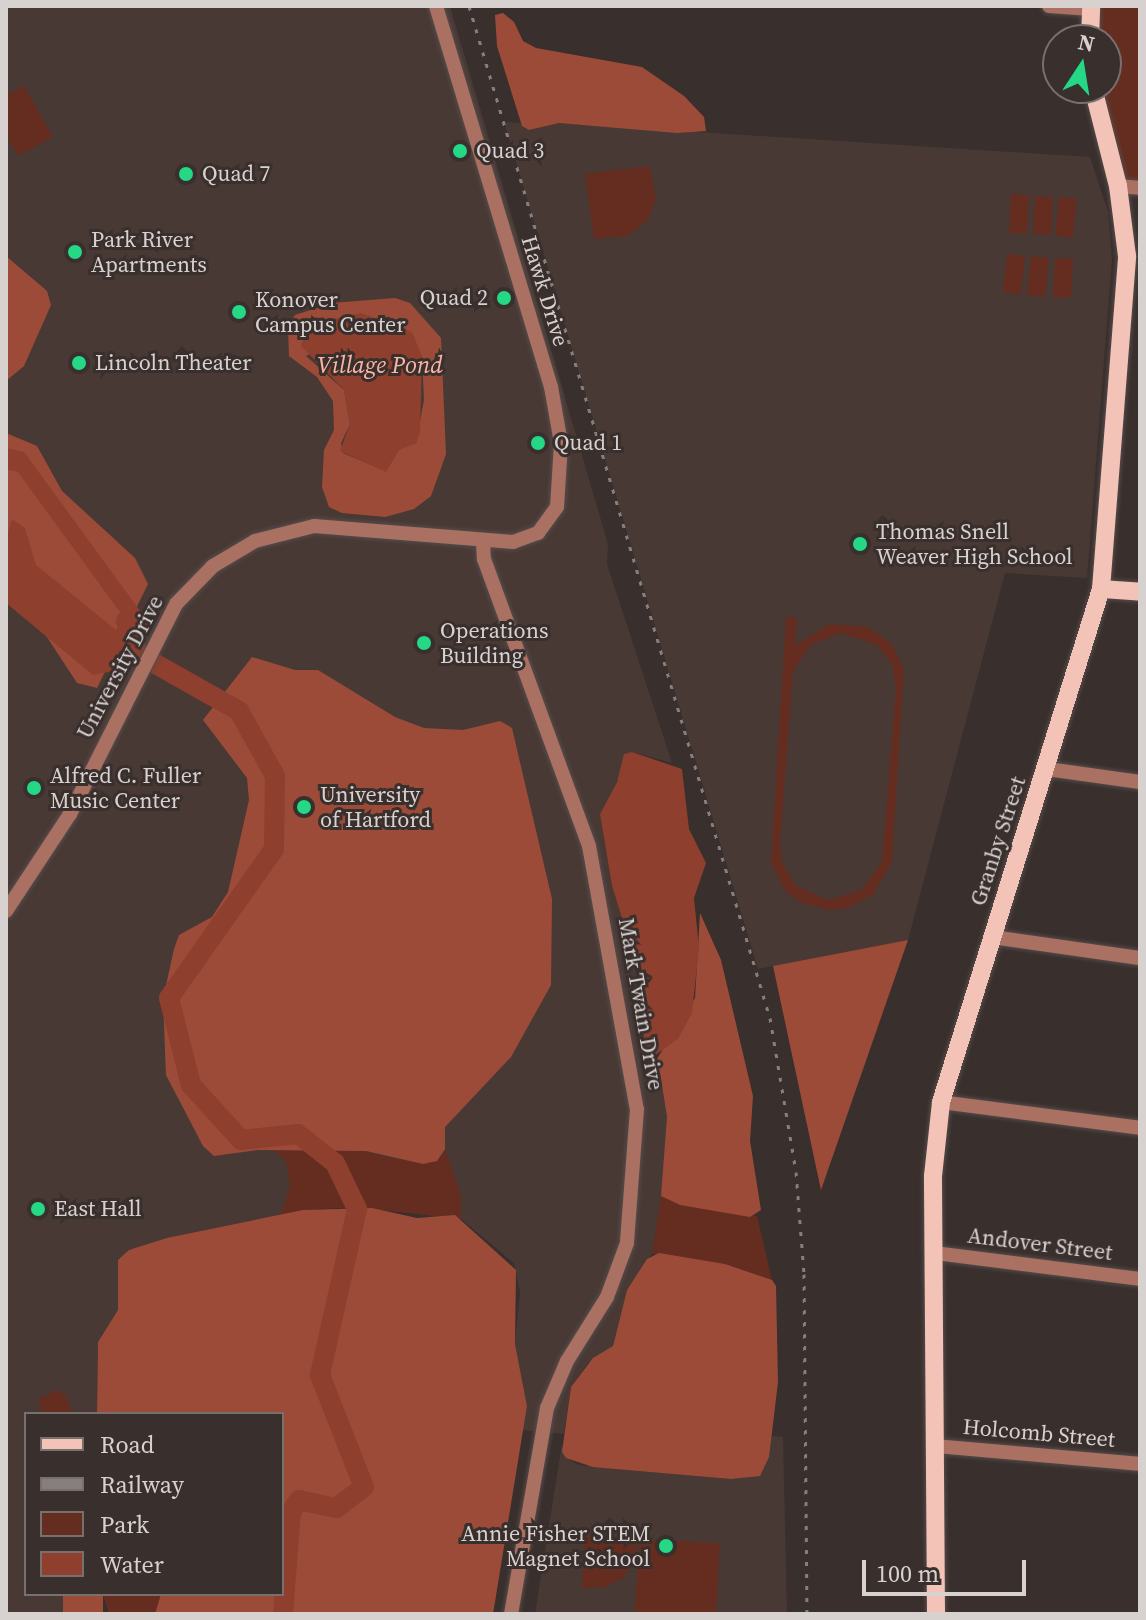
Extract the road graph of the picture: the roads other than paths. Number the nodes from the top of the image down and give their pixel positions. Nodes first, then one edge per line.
1 (436, 6) edge
2 (1049, 6) edge
3 (1091, 7) edge
4 (1097, 104) edge
5 (1118, 186) junction
6 (1140, 188) edge
7 (483, 542) junction
8 (1101, 589) junction
9 (1140, 592) edge
10 (1047, 769) junction
11 (1140, 782) edge
12 (6, 911) edge
13 (992, 937) junction
14 (1140, 958) edge
15 (941, 1102) junction
16 (1140, 1128) edge
17 (935, 1253) junction
18 (1140, 1279) edge
19 (935, 1446) junction
20 (1140, 1464) edge
21 (511, 1614) edge
22 (936, 1614) edge

1 - 7 street, Hawk Drive
2 - 3 street
4 - 5 main road, Granby Street
5 - 6 street
5 - 8 main road, Granby Street
7 - 12 street, University Drive
7 - 21 street, Mark Twain Drive
8 - 9 main road
8 - 10 main road, Granby Street
10 - 11 street
10 - 13 main road, Granby Street
13 - 14 street
13 - 15 main road, Granby Street
15 - 16 street
15 - 17 main road, Granby Street
17 - 18 street, Andover Street
17 - 19 main road, Granby Street
19 - 20 street, Holcomb Street
19 - 22 main road, Granby Street

